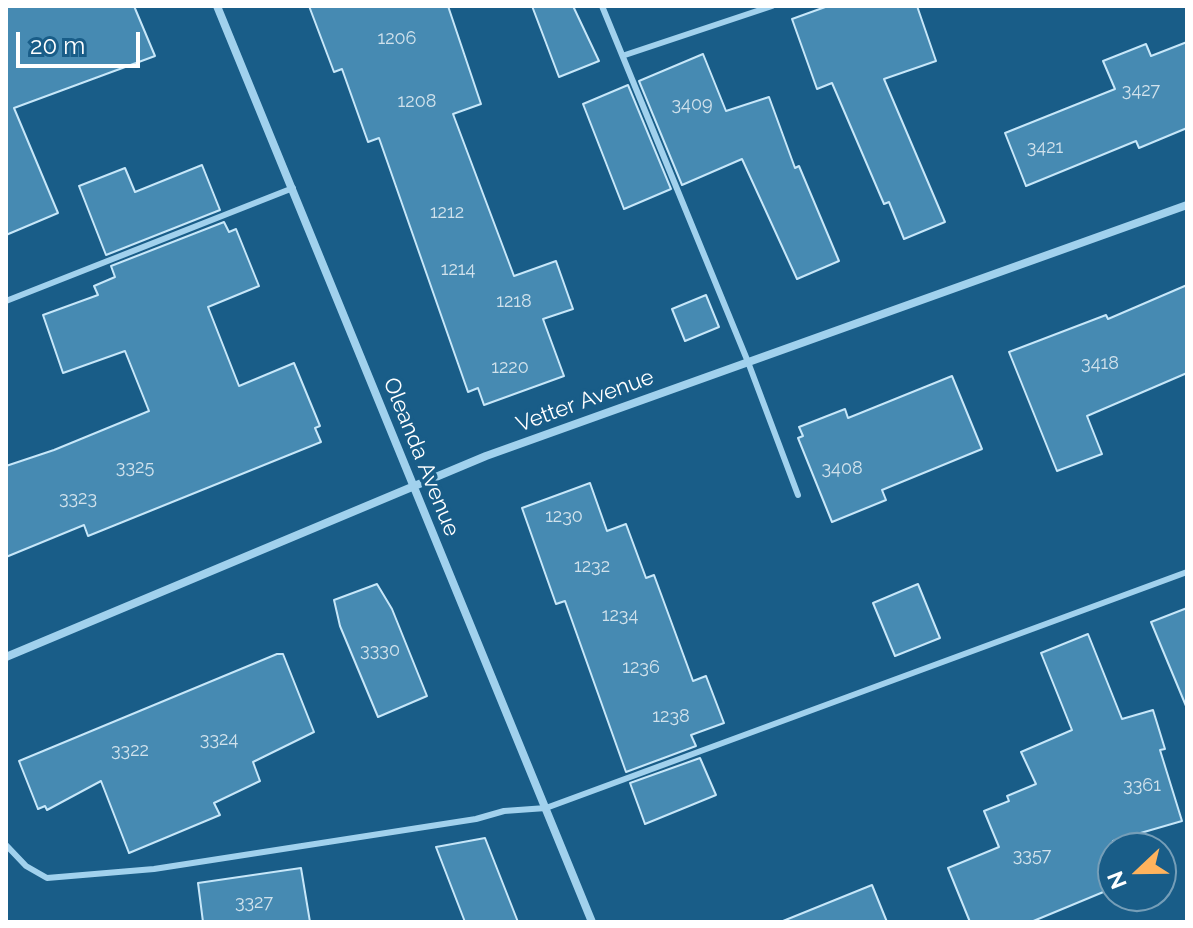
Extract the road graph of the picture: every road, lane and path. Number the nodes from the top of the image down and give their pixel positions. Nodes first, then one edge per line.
1 (217, 6) edge
2 (602, 6) edge
3 (772, 6) edge
4 (625, 55) junction
5 (293, 188) junction
6 (1187, 205) edge
7 (6, 301) edge
8 (748, 362) junction
9 (413, 488) junction
10 (798, 495) dead end
11 (1187, 572) edge
12 (6, 657) edge
13 (546, 808) junction
14 (6, 845) edge
15 (592, 922) edge

1 - 5 street, Oleanda Avenue
2 - 4 lane
3 - 4 lane
4 - 8 lane
5 - 7 lane
5 - 9 street, Oleanda Avenue
6 - 8 street, Vetter Avenue
8 - 9 street, Vetter Avenue
8 - 10 lane
9 - 12 street, Vetter Avenue
9 - 13 street, Oleanda Avenue
11 - 13 lane
13 - 14 lane
13 - 15 street, Oleanda Avenue

